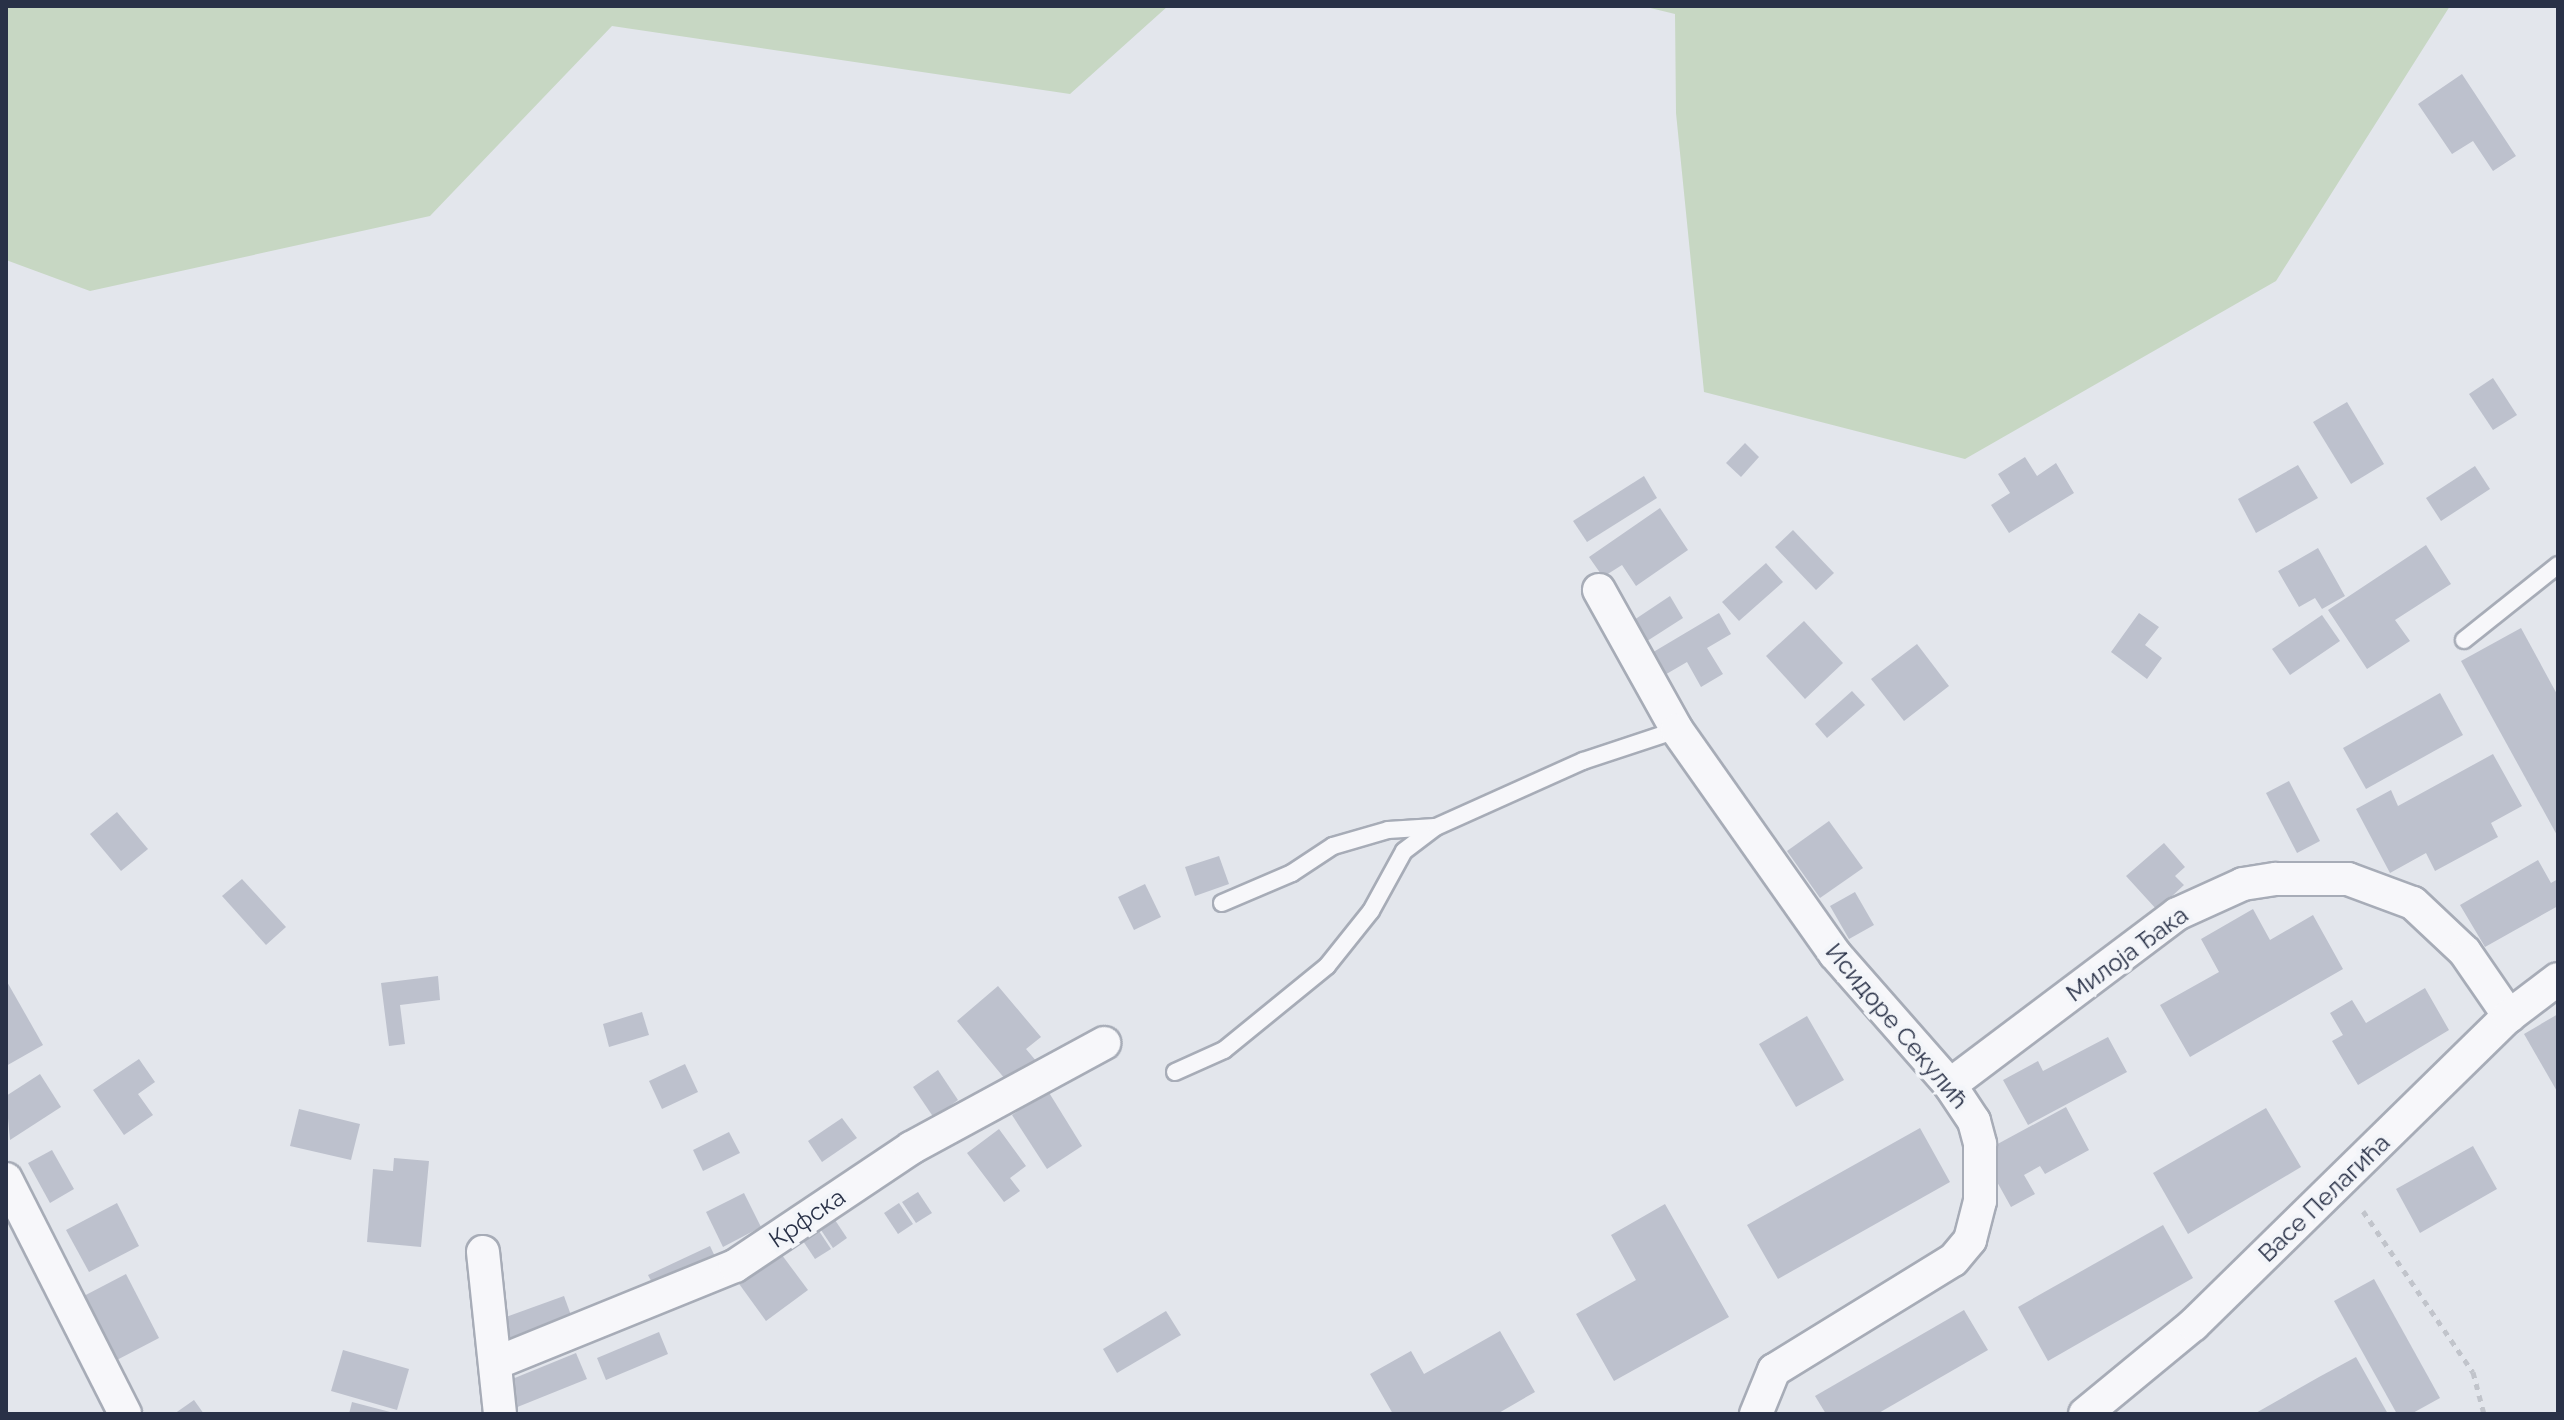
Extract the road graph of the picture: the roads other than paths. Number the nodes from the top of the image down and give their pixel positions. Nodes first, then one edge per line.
1 (2558, 565) edge
2 (1599, 590) dead end
3 (2464, 640) dead end
4 (1677, 730) junction
5 (1436, 827) junction
6 (1222, 903) dead end
7 (2558, 979) edge
8 (2509, 1016) junction
9 (1104, 1043) dead end
10 (1175, 1072) dead end
11 (1950, 1085) junction
12 (6, 1179) edge
13 (483, 1252) dead end
14 (496, 1363) junction
15 (125, 1414) edge
16 (500, 1414) edge
17 (1756, 1414) edge
18 (2085, 1414) edge

1 - 3 lane
2 - 4 street, Исидоре Секулић
4 - 5 lane
4 - 11 street, Исидоре Секулић
5 - 6 lane
5 - 10 lane
7 - 8 street, Васе Пелагића
8 - 11 street, Милоја Ђака
8 - 18 street, Васе Пелагића
9 - 14 street, Крфска
11 - 17 street, Исидоре Секулић
12 - 15 street
13 - 14 street
14 - 16 street

